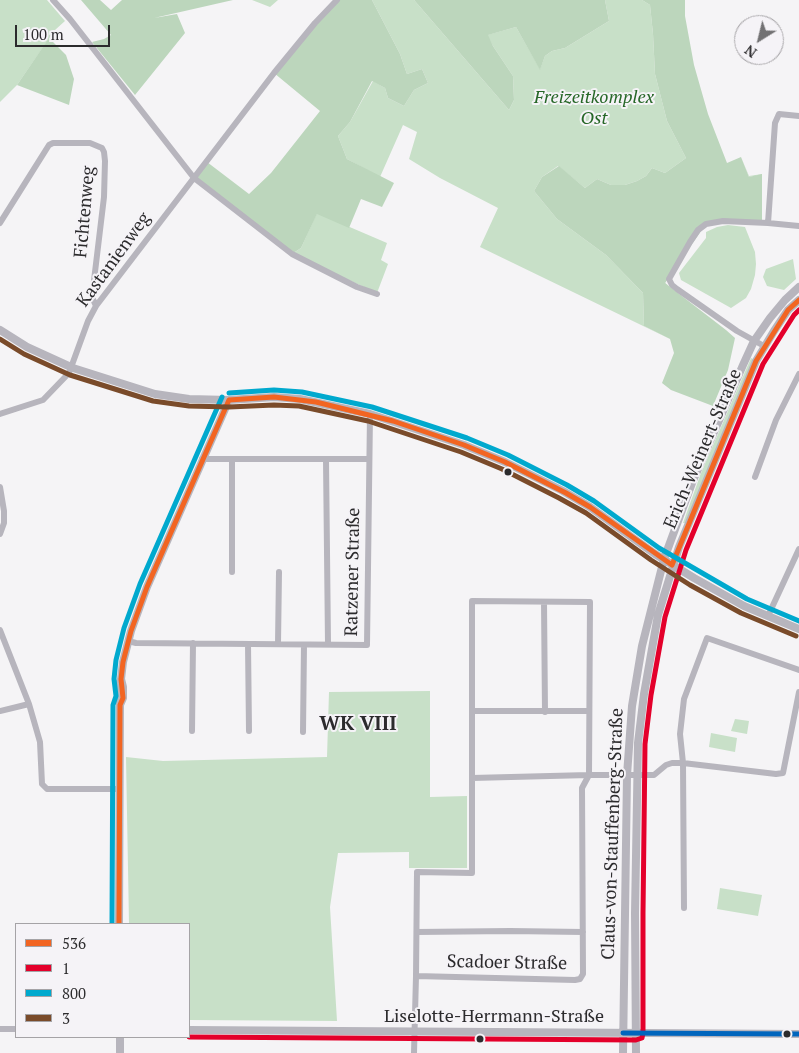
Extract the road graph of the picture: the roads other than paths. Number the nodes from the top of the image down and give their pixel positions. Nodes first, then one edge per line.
1 (53, 0) edge
2 (338, 0) edge
3 (799, 116) edge
4 (194, 178) junction
5 (0, 223) edge
6 (768, 223) junction
7 (799, 226) edge
8 (799, 287) edge
9 (377, 294) dead end
10 (799, 300) edge
11 (96, 306) junction
12 (0, 330) edge
13 (754, 341) junction
14 (764, 346) junction
15 (73, 368) junction
16 (799, 374) edge
17 (229, 400) junction
18 (0, 414) edge
19 (370, 414) junction
20 (202, 459) junction
21 (369, 459) junction
22 (232, 460) junction
23 (326, 460) junction
24 (755, 477) dead end
25 (0, 487) edge
26 (0, 534) edge
27 (799, 548) edge
28 (664, 559) junction
29 (672, 565) junction
30 (232, 572) dead end
31 (279, 572) dead end
32 (544, 602) junction
33 (768, 616) junction
34 (799, 629) edge
35 (0, 630) edge
36 (2, 640) edge
37 (128, 641) junction
38 (193, 643) junction
39 (248, 644) junction
40 (278, 644) junction
41 (328, 644) junction
42 (304, 645) junction
43 (799, 670) edge
44 (799, 692) edge
45 (29, 704) junction
46 (0, 711) edge
47 (472, 711) junction
48 (589, 711) junction
49 (545, 712) junction
50 (249, 730) dead end
51 (192, 731) dead end
52 (303, 732) dead end
53 (683, 763) junction
54 (589, 775) junction
55 (627, 775) junction
56 (637, 776) junction
57 (472, 778) junction
58 (120, 789) junction
59 (684, 908) dead end
60 (119, 923) edge
61 (417, 932) junction
62 (583, 932) junction
63 (416, 976) junction
64 (0, 1029) edge
65 (15, 1029) edge
66 (190, 1030) edge
67 (416, 1032) junction
68 (623, 1033) junction
69 (636, 1033) junction
70 (799, 1034) edge
71 (120, 1038) edge
72 (120, 1053) edge
73 (414, 1053) edge
74 (623, 1053) edge
75 (636, 1053) edge

1 - 4 street
2 - 4 street, Kastanienweg
3 - 6 street
4 - 9 street
4 - 11 street, Kastanienweg
5 - 11 street, Fichtenweg
6 - 7 street
6 - 13 street
8 - 13 street, Erich-Weinert-Straße
10 - 14 street, Erich-Weinert-Straße
11 - 15 street, Kastanienweg
12 - 15 street
13 - 14 street
13 - 28 street, Erich-Weinert-Straße
14 - 29 street, Erich-Weinert-Straße
15 - 17 street
15 - 18 street
16 - 24 street
17 - 19 street
17 - 20 street
19 - 21 street, Ratzener Straße
19 - 28 street
20 - 22 street
20 - 37 street
21 - 23 street
21 - 41 street, Ratzener Straße
22 - 23 street
22 - 30 street
23 - 41 street, Ratzener Straße
25 - 26 street
27 - 33 street
28 - 29 street
28 - 55 street, Claus-von-Stauffenberg-Straße
29 - 33 street
29 - 56 street, Claus-von-Stauffenberg-Straße
31 - 40 street
32 - 47 street
32 - 48 street, Scadoer Straße
32 - 49 street
33 - 34 street
35 - 36 street
36 - 45 street
37 - 38 street, Ratzener Straße
37 - 58 street
38 - 39 street, Ratzener Straße
38 - 51 street
39 - 40 street, Ratzener Straße
39 - 50 street
40 - 42 street, Ratzener Straße
41 - 42 street, Ratzener Straße
42 - 52 street
43 - 53 street
44 - 53 street
45 - 46 street
45 - 58 street
47 - 49 street
47 - 57 street
48 - 49 street
48 - 54 street, Scadoer Straße
53 - 56 street
53 - 59 street
54 - 55 street
54 - 57 street
54 - 62 street, Scadoer Straße
55 - 56 street
55 - 68 street, Claus-von-Stauffenberg-Straße
56 - 69 street, Claus-von-Stauffenberg-Straße
57 - 61 street
58 - 60 street
61 - 62 street, Scadoer Straße
61 - 63 street
62 - 63 street, Scadoer Straße
63 - 67 street
64 - 65 street
66 - 67 street, Liselotte-Herrmann-Straße
67 - 68 street, Liselotte-Herrmann-Straße
67 - 73 street
68 - 69 street, Liselotte-Herrmann-Straße
68 - 74 street, Claus-von-Stauffenberg-Straße
69 - 70 street, Liselotte-Herrmann-Straße
69 - 75 street, Claus-von-Stauffenberg-Straße
71 - 72 street

